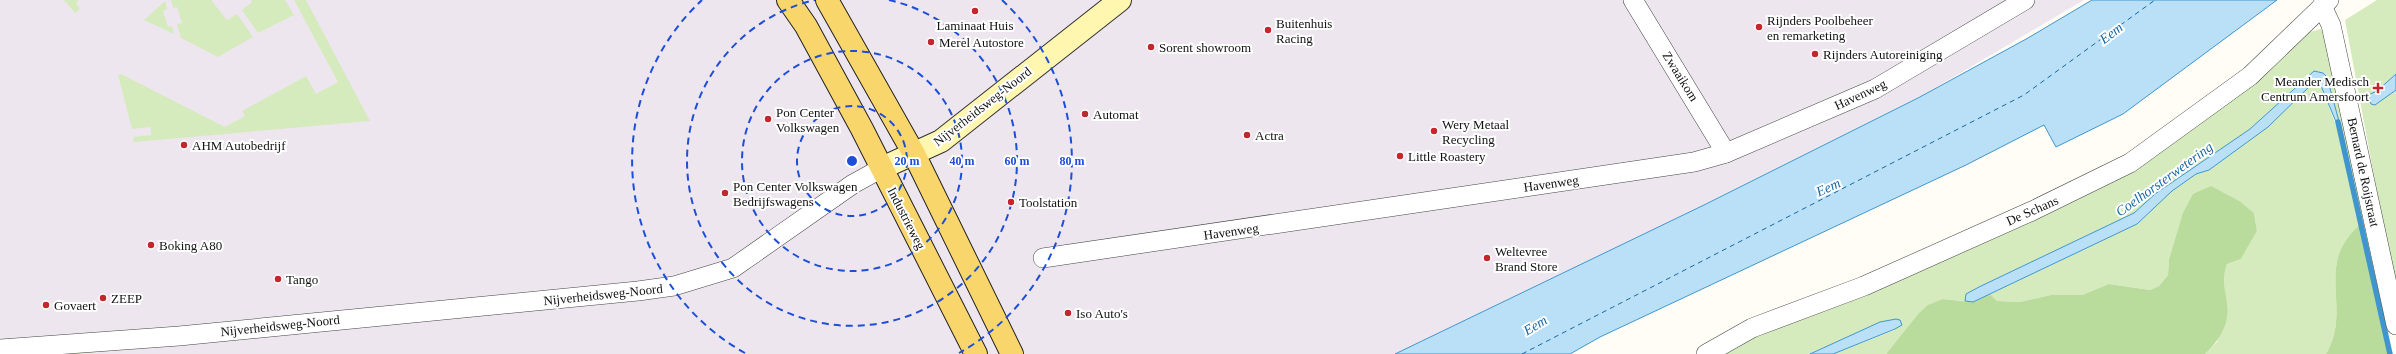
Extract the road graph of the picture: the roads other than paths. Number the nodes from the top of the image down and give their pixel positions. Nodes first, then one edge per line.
1 (788, 0) edge
2 (827, 0) edge
3 (1120, 0) edge
4 (1633, 0) edge
5 (2025, 0) edge
6 (2326, 3) edge
7 (1726, 152) junction
8 (914, 154) junction
9 (882, 168) junction
10 (1043, 258) dead end
11 (2396, 325) edge
12 (0, 349) edge
13 (976, 354) edge
14 (1012, 354) edge
15 (1706, 354) edge

1 - 9 main road, Industrieweg
2 - 8 main road
3 - 8 street, Nijverheidsweg-Noord
4 - 7 street, Zwaaikom
5 - 7 street, Havenweg
6 - 11 street, Bernard de Roijstraat
6 - 15 street, De Schans
7 - 10 street, Havenweg
8 - 9 street, Nijverheidsweg-Noord
8 - 14 main road
9 - 12 street, Nijverheidsweg-Noord
9 - 13 main road, Industrieweg

